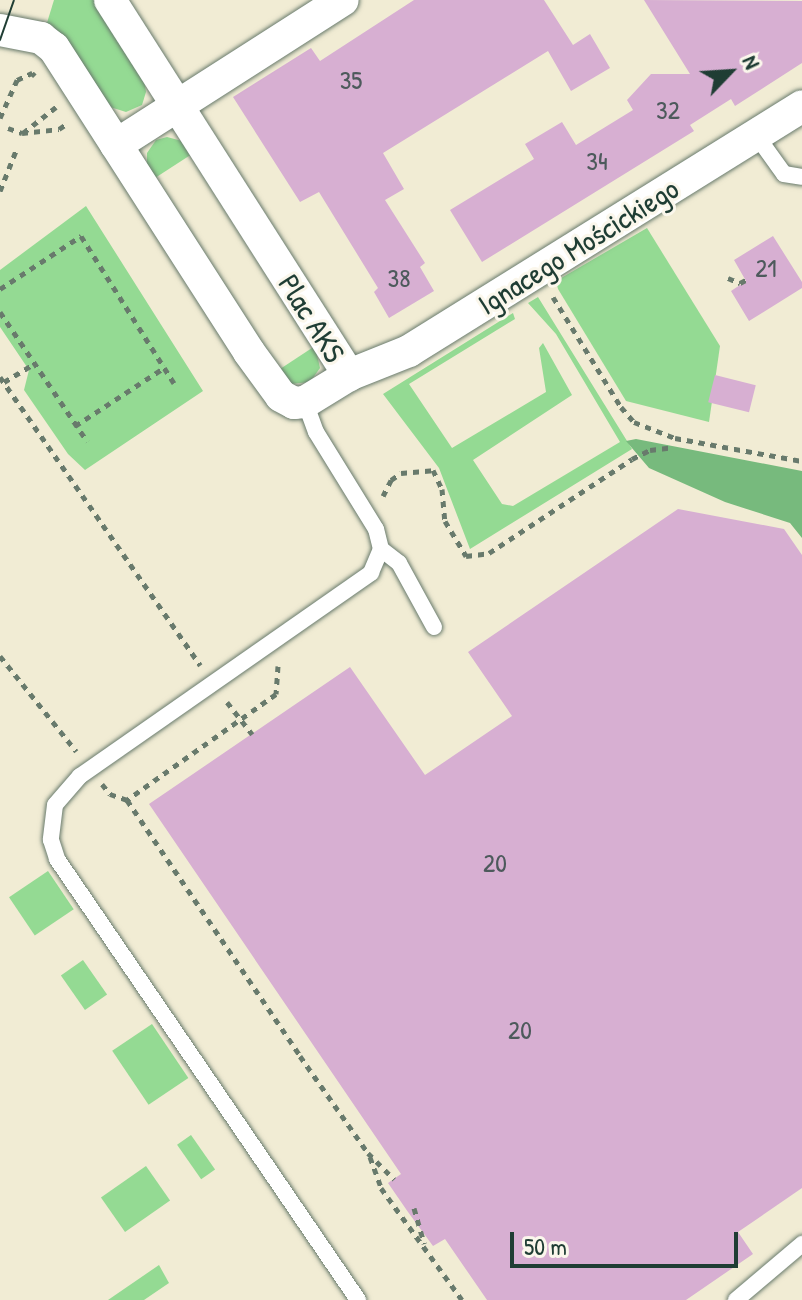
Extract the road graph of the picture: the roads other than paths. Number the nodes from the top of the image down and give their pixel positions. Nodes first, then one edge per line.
1 (110, 0) edge
2 (343, 0) edge
3 (0, 30) edge
4 (177, 105) junction
5 (802, 106) edge
6 (756, 135) junction
7 (116, 145) junction
8 (802, 177) edge
9 (349, 375) junction
10 (305, 402) junction
11 (381, 549) junction
12 (434, 627) dead end
13 (802, 1244) edge
14 (358, 1300) edge
15 (736, 1300) edge

1 - 4 street, Plac AKS
2 - 4 street
3 - 7 street, Plac AKS
4 - 7 street
4 - 9 street, Plac AKS
5 - 6 street, Ignacego Mościckiego
6 - 8 lane
6 - 9 street, Ignacego Mościckiego
7 - 10 street, Plac AKS
9 - 10 street, Plac AKS
10 - 11 lane
11 - 12 lane
11 - 14 lane
13 - 15 lane

